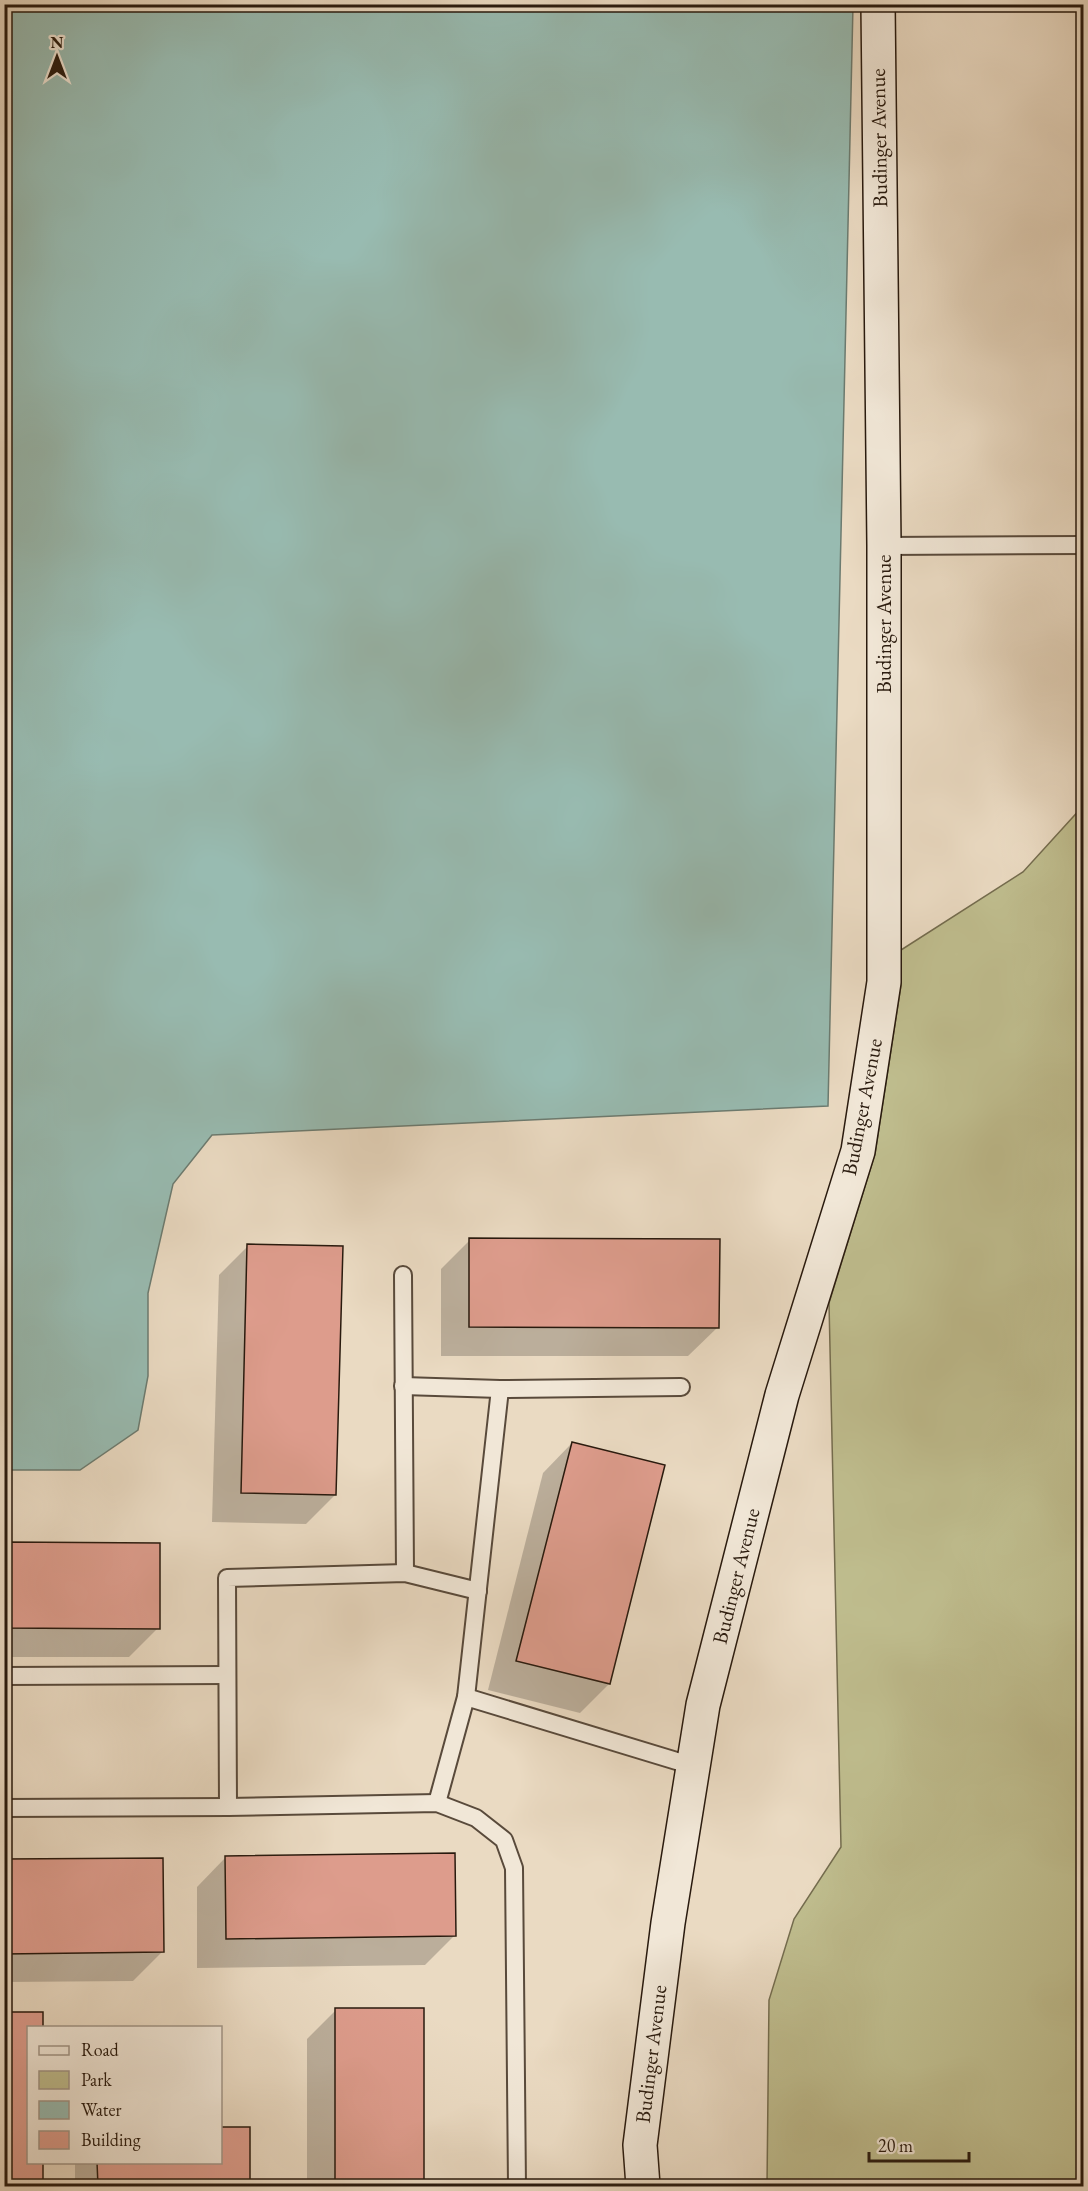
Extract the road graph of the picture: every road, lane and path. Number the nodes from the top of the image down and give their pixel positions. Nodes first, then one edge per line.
1 (878, 4) edge
2 (1083, 545) edge
3 (884, 546) junction
4 (403, 1275) dead end
5 (403, 1386) junction
6 (681, 1387) dead end
7 (500, 1389) junction
8 (405, 1573) junction
9 (478, 1591) junction
10 (227, 1675) junction
11 (4, 1676) edge
12 (466, 1697) junction
13 (693, 1766) junction
14 (437, 1803) junction
15 (228, 1807) junction
16 (4, 1808) edge
17 (517, 2187) edge
18 (643, 2187) edge

1 - 3 street, Budinger Avenue
2 - 3 lane
3 - 13 street, Budinger Avenue
4 - 5 lane
5 - 7 lane
5 - 8 lane
6 - 7 lane
7 - 9 lane
8 - 9 lane
8 - 10 lane
9 - 12 lane
10 - 11 lane
10 - 15 lane
12 - 13 lane
12 - 14 lane
13 - 18 street, Budinger Avenue
14 - 15 lane
14 - 17 lane
15 - 16 lane

